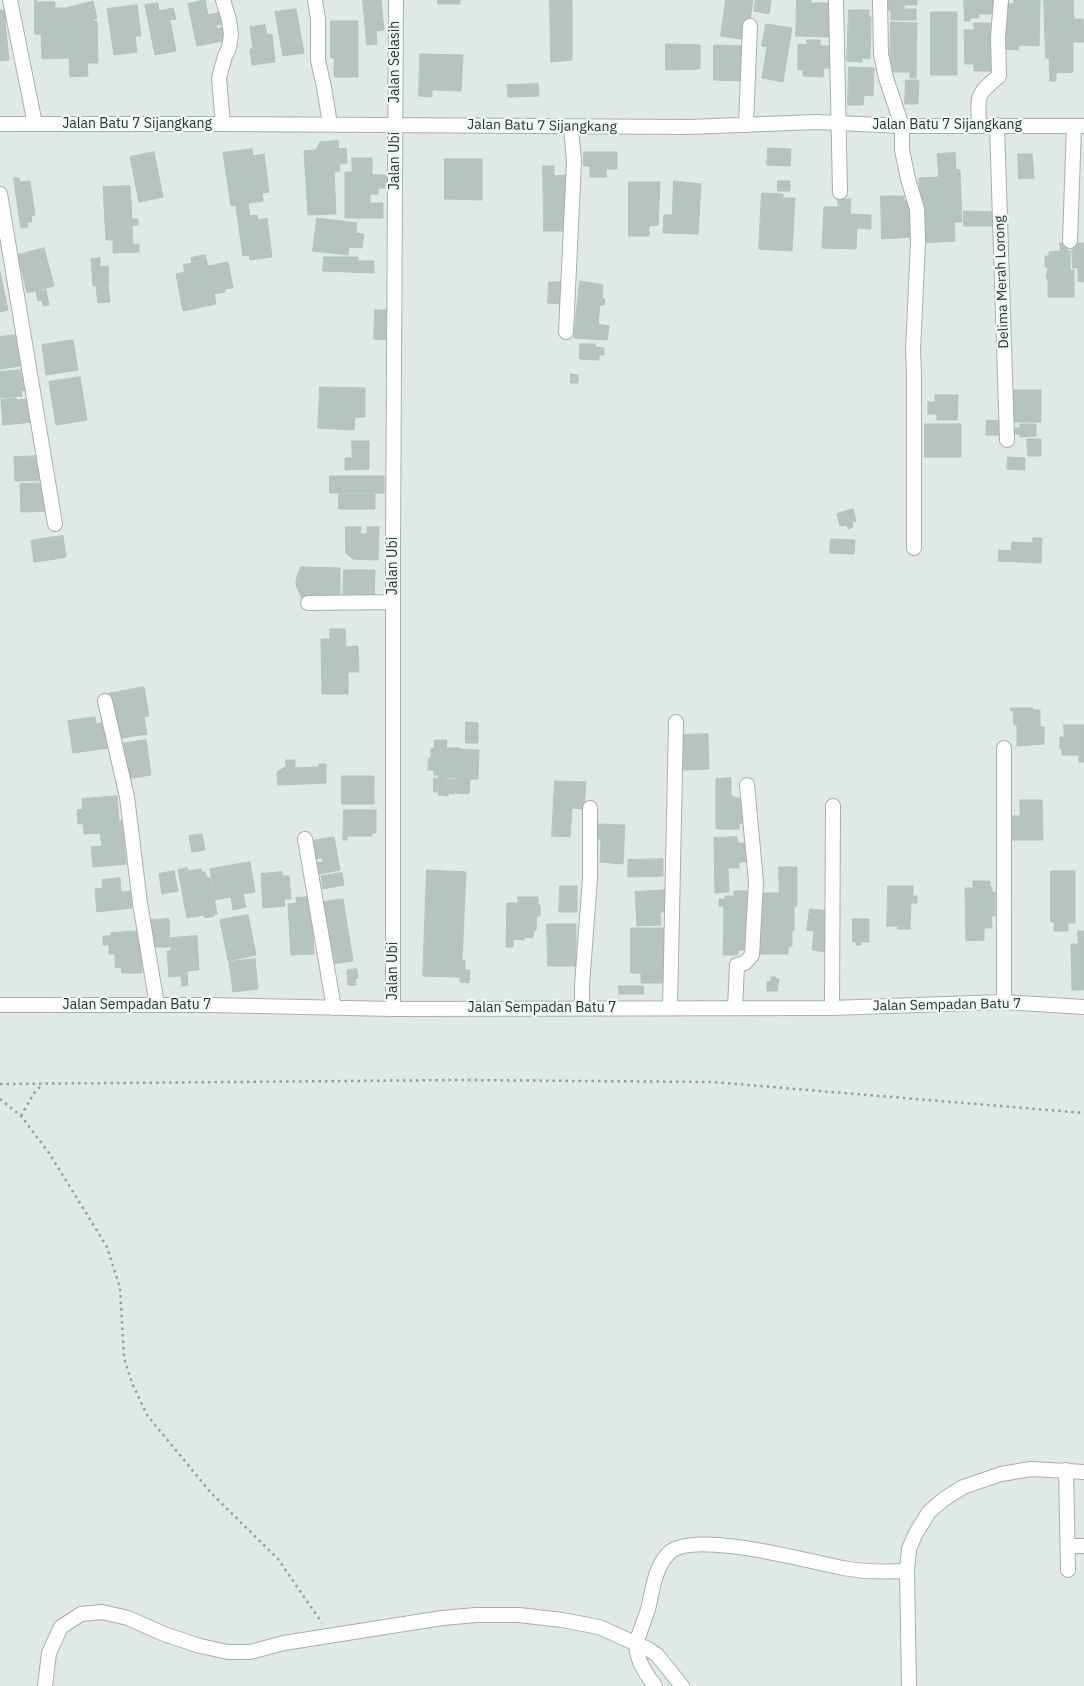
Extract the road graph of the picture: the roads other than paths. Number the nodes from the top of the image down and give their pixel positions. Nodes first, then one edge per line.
1 (10, 0) edge
2 (212, 0) edge
3 (223, 0) edge
4 (315, 0) edge
5 (396, 0) edge
6 (836, 0) edge
7 (880, 0) edge
8 (1001, 0) edge
9 (229, 20) junction
10 (750, 26) dead end
11 (838, 123) junction
12 (0, 124) edge
13 (35, 124) junction
14 (223, 124) junction
15 (330, 124) junction
16 (395, 124) junction
17 (746, 125) junction
18 (979, 125) junction
19 (997, 125) junction
20 (902, 126) junction
21 (1079, 126) edge
22 (571, 127) junction
23 (840, 192) dead end
24 (0, 194) edge
25 (1070, 241) dead end
26 (566, 332) dead end
27 (1007, 440) dead end
28 (55, 524) dead end
29 (914, 548) dead end
30 (393, 602) junction
31 (308, 603) dead end
32 (105, 701) dead end
33 (676, 722) dead end
34 (1004, 748) dead end
35 (748, 785) dead end
36 (833, 806) dead end
37 (590, 808) dead end
38 (305, 839) dead end
39 (1004, 1002) junction
40 (0, 1005) edge
41 (157, 1006) junction
42 (1084, 1007) edge
43 (334, 1008) junction
44 (582, 1008) junction
45 (670, 1008) junction
46 (735, 1008) junction
47 (832, 1008) junction
48 (393, 1009) junction
49 (1066, 1470) junction
50 (1084, 1472) edge
51 (1068, 1546) junction
52 (1084, 1546) edge
53 (1068, 1570) dead end
54 (907, 1571) junction
55 (636, 1643) junction
56 (45, 1686) edge
57 (655, 1686) edge
58 (682, 1686) edge
59 (909, 1686) edge

1 - 13 street
2 - 9 street
3 - 9 street
4 - 15 street
5 - 16 street, Jalan Selasih
6 - 11 street
7 - 20 street
8 - 18 street
9 - 14 street
10 - 17 street
11 - 17 street, Jalan Batu 7 Sijangkang
11 - 20 street, Jalan Batu 7 Sijangkang
11 - 23 street
12 - 13 street, Jalan Batu 7 Sijangkang
13 - 14 street, Jalan Batu 7 Sijangkang
14 - 15 street, Jalan Batu 7 Sijangkang
15 - 16 street, Jalan Batu 7 Sijangkang
16 - 22 street, Jalan Batu 7 Sijangkang
16 - 30 street, Jalan Ubi
17 - 22 street, Jalan Batu 7 Sijangkang
18 - 19 street, Jalan Batu 7 Sijangkang
18 - 20 street, Jalan Batu 7 Sijangkang
19 - 21 street, Jalan Batu 7 Sijangkang
19 - 27 street, Delima Merah Lorong
20 - 29 street
21 - 25 street
22 - 26 street
24 - 28 street
30 - 31 street
30 - 48 street, Jalan Ubi
32 - 41 street
33 - 45 street
34 - 39 street
35 - 46 street
36 - 47 street
37 - 44 street
38 - 43 street
39 - 42 street, Jalan Sempadan Batu 7
39 - 47 street, Jalan Sempadan Batu 7
40 - 41 street, Jalan Sempadan Batu 7
41 - 43 street, Jalan Sempadan Batu 7
43 - 48 street, Jalan Sempadan Batu 7
44 - 45 street, Jalan Sempadan Batu 7
44 - 48 street, Jalan Sempadan Batu 7
45 - 46 street, Jalan Sempadan Batu 7
46 - 47 street, Jalan Sempadan Batu 7
49 - 50 street
49 - 51 street
49 - 54 street
51 - 52 street
51 - 53 street
54 - 55 street
54 - 59 street
55 - 56 street
55 - 57 street
55 - 58 street

